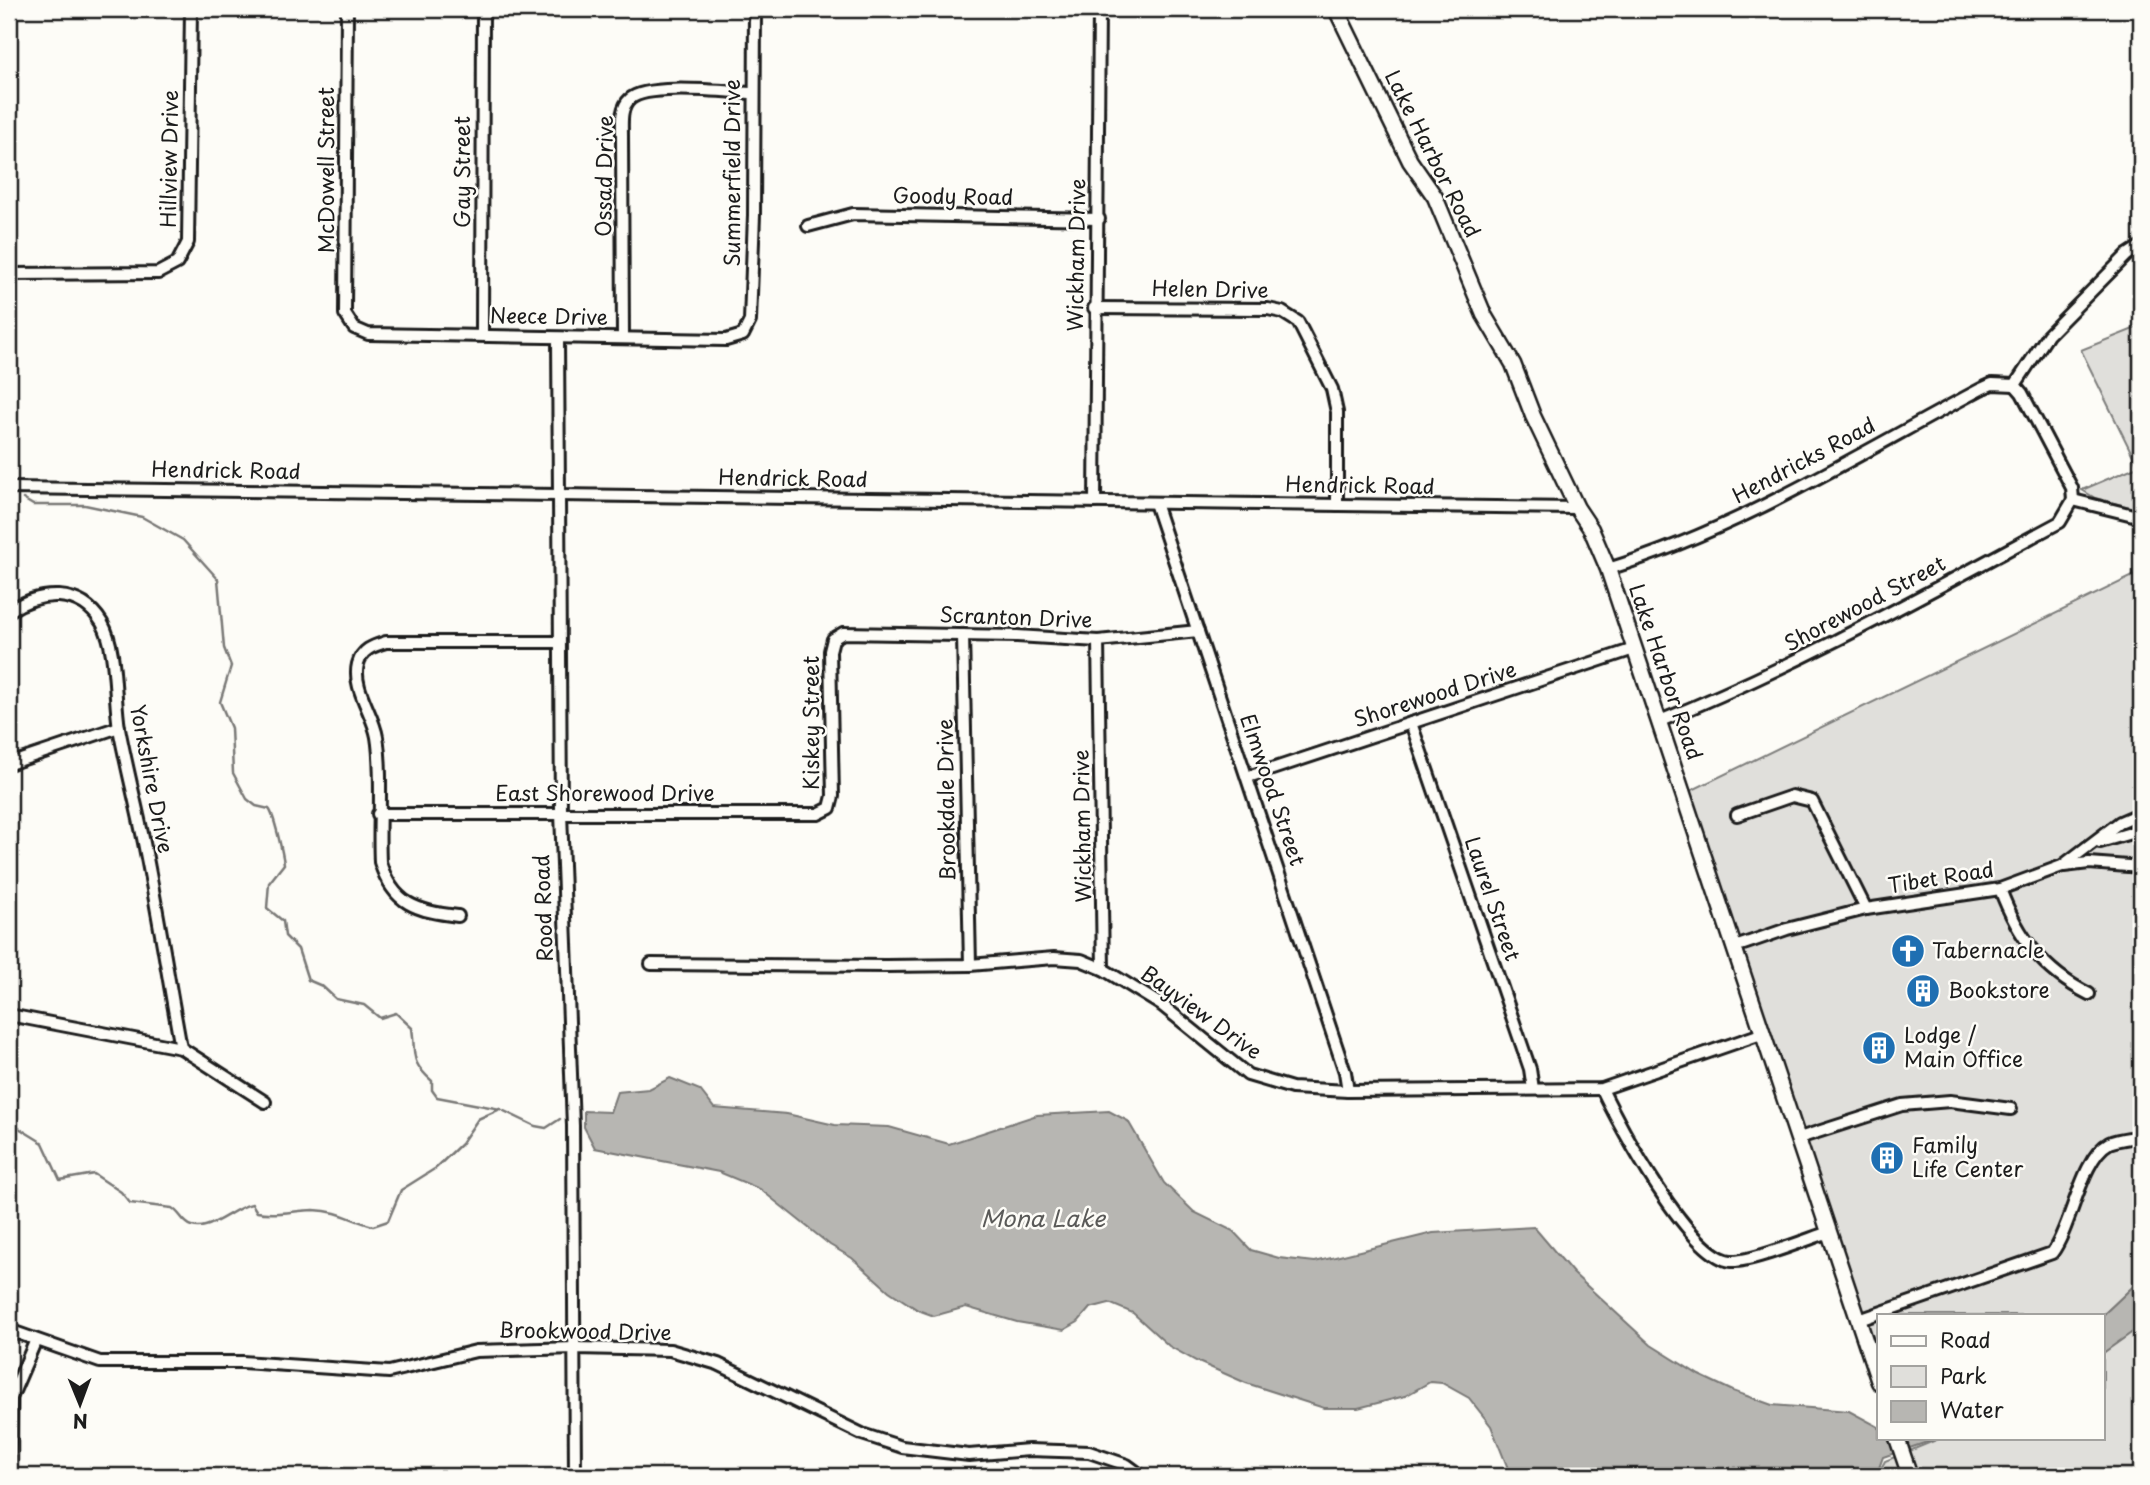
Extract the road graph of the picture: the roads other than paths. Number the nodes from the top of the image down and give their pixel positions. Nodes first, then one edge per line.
1 (9, 9) edge
2 (191, 9) edge
3 (347, 9) edge
4 (483, 9) edge
5 (755, 9) edge
6 (1098, 9) edge
7 (1336, 9) edge
8 (753, 93) junction
9 (9, 125) edge
10 (1099, 219) junction
11 (808, 226) dead end
12 (2141, 246) edge
13 (9, 274) edge
14 (1094, 307) junction
15 (354, 328) joint
16 (482, 335) junction
17 (743, 335) joint
18 (558, 338) junction
19 (624, 338) junction
20 (2015, 385) junction
21 (9, 488) edge
22 (559, 495) junction
23 (2073, 500) junction
24 (1095, 502) junction
25 (1155, 503) junction
26 (1337, 505) junction
27 (1577, 508) junction
28 (2141, 517) edge
29 (1608, 569) junction
30 (9, 611) edge
31 (1198, 631) junction
32 (963, 635) junction
33 (833, 639) joint
34 (1098, 641) junction
35 (559, 642) junction
36 (1634, 649) junction
37 (1660, 721) junction
38 (1411, 723) junction
39 (119, 727) junction
40 (9, 764) edge
41 (1248, 777) junction
42 (830, 808) joint
43 (561, 813) junction
44 (2141, 813) edge
45 (378, 814) junction
46 (1737, 815) dead end
47 (2141, 830) edge
48 (2096, 843) junction
49 (2062, 866) junction
50 (2141, 867) edge
51 (2000, 889) junction
52 (1866, 909) junction
53 (458, 916) dead end
54 (1735, 947) junction
55 (651, 964) dead end
56 (970, 965) junction
57 (1103, 969) junction
58 (2089, 994) dead end
59 (9, 1015) edge
60 (1764, 1033) junction
61 (181, 1048) junction
62 (1533, 1089) junction
63 (1602, 1089) junction
64 (1348, 1091) junction
65 (265, 1102) dead end
66 (2011, 1109) dead end
67 (2141, 1136) edge
68 (1799, 1138) junction
69 (1829, 1232) junction
70 (1858, 1320) junction
71 (9, 1330) edge
72 (35, 1342) junction
73 (575, 1348) junction
74 (1877, 1376) edge
75 (1898, 1440) edge
76 (1908, 1470) edge
77 (9, 1473) edge
78 (575, 1476) edge
79 (1142, 1476) edge

1 - 9 street
2 - 13 street, Hillview Drive
3 - 15 street, McDowell Street
4 - 16 street, Gay Street
5 - 8 street, Summerfield Drive
6 - 10 street, Wickham Drive
7 - 27 street, Lake Harbor Road
8 - 17 street, Summerfield Drive
8 - 19 street, Ossad Drive
10 - 11 street, Goody Road
10 - 14 street, Wickham Drive
12 - 20 street
14 - 24 street, Wickham Drive
14 - 26 street, Helen Drive
15 - 16 street, Neece Drive
16 - 18 street, Neece Drive
17 - 19 street, Neece Drive
18 - 19 street, Neece Drive
18 - 22 street, Rood Road
20 - 23 street
20 - 29 street, Hendricks Road
21 - 22 street, Hendrick Road
22 - 24 street, Hendrick Road
22 - 35 street, Rood Road
23 - 28 street
23 - 37 street, Shorewood Street
24 - 25 street, Hendrick Road
25 - 26 street, Hendrick Road
25 - 31 street, Elmwood Street
26 - 27 street, Hendrick Road
27 - 29 street, Lake Harbor Road
29 - 36 street, Lake Harbor Road
30 - 39 street, Yorkshire Drive
31 - 34 street, Scranton Drive
31 - 41 street, Elmwood Street
32 - 33 street, Scranton Drive
32 - 34 street, Scranton Drive
32 - 56 street, Brookdale Drive
33 - 42 street, Kiskey Street
34 - 57 street, Wickham Drive
35 - 43 street, Rood Road
35 - 45 street
36 - 37 street, Lake Harbor Road
36 - 38 street, Shorewood Drive
37 - 54 street, Lake Harbor Road
38 - 41 street, Shorewood Drive
38 - 62 street, Laurel Street
39 - 40 street
39 - 61 street, Yorkshire Drive
41 - 64 street, Elmwood Street
42 - 43 street, East Shorewood Drive
43 - 45 street, East Shorewood Drive
43 - 73 street, Rood Road
44 - 48 street, Tibet Road
45 - 53 street
46 - 52 street
47 - 48 street
48 - 49 street, Tibet Road
49 - 50 street
49 - 51 street, Tibet Road
51 - 52 street, Tibet Road
51 - 58 street
52 - 54 street, Tibet Road
54 - 60 street, Lake Harbor Road
55 - 56 street, Bayview Drive
56 - 57 street, Bayview Drive
57 - 64 street, Bayview Drive
59 - 61 street
60 - 63 street, Bayview Drive
60 - 68 street, Lake Harbor Road
61 - 65 street
62 - 63 street, Bayview Drive
62 - 64 street, Bayview Drive
63 - 69 street
66 - 68 street
67 - 70 street
68 - 69 street, Lake Harbor Road
69 - 70 street, Lake Harbor Road
70 - 74 street, Lake Harbor Road
71 - 72 street, Brookwood Drive
72 - 73 street, Brookwood Drive
72 - 77 street
73 - 78 street, Rood Road
73 - 79 street, Brookwood Drive
75 - 76 street

